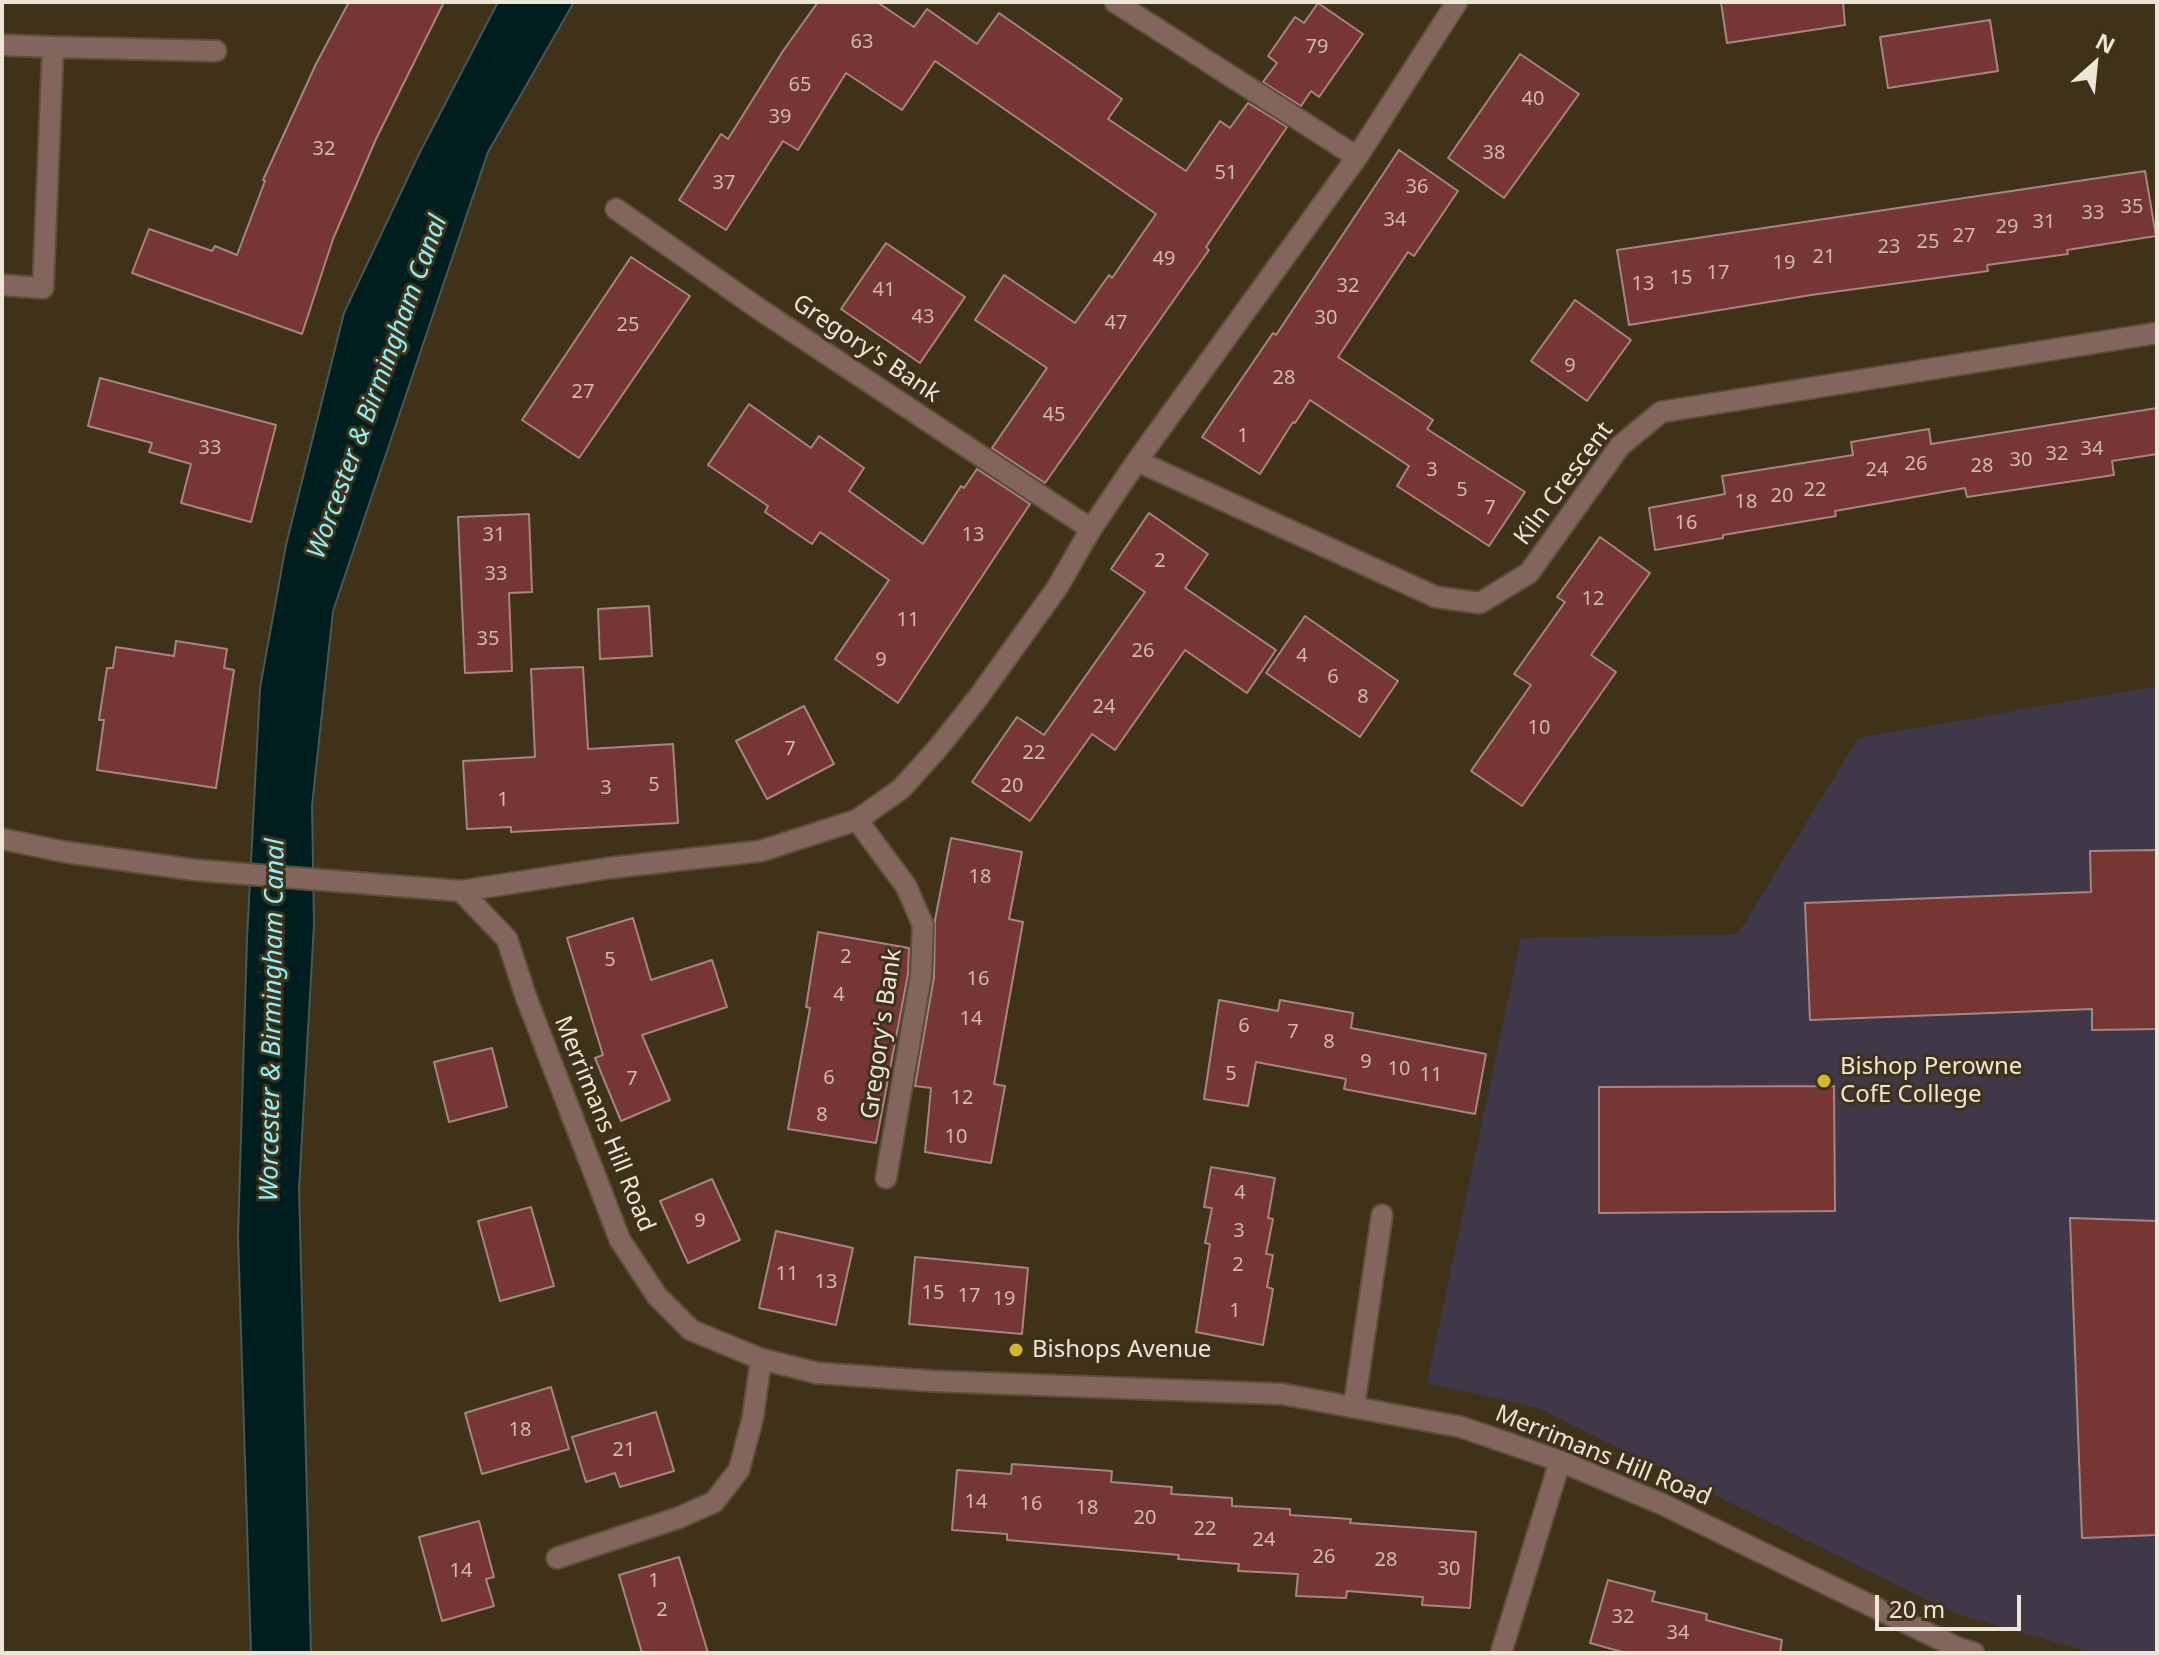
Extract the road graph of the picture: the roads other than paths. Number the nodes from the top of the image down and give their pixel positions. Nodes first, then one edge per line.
1 (1115, 2) edge
2 (1457, 2) edge
3 (2, 45) edge
4 (53, 47) junction
5 (216, 51) dead end
6 (1357, 157) junction
7 (616, 209) dead end
8 (2, 285) edge
9 (2157, 333) edge
10 (1137, 461) junction
11 (1091, 529) junction
12 (857, 820) junction
13 (2, 839) edge
14 (461, 891) junction
15 (886, 1178) dead end
16 (1382, 1215) dead end
17 (761, 1359) junction
18 (1354, 1406) junction
19 (1560, 1461) junction
20 (557, 1558) dead end
21 (1501, 1653) edge
22 (1974, 1653) edge

1 - 6 street
2 - 6 street
3 - 4 street
4 - 5 street
4 - 8 street
6 - 10 street
7 - 11 street, Gregory's Bank
9 - 10 street, Kiln Crescent
10 - 11 street
11 - 12 street
12 - 14 street
12 - 15 street, Gregory's Bank
13 - 14 street
14 - 17 street, Merrimans Hill Road
16 - 18 street
17 - 18 street, Merrimans Hill Road
17 - 20 street
18 - 19 street, Merrimans Hill Road
19 - 21 street
19 - 22 street, Merrimans Hill Road

